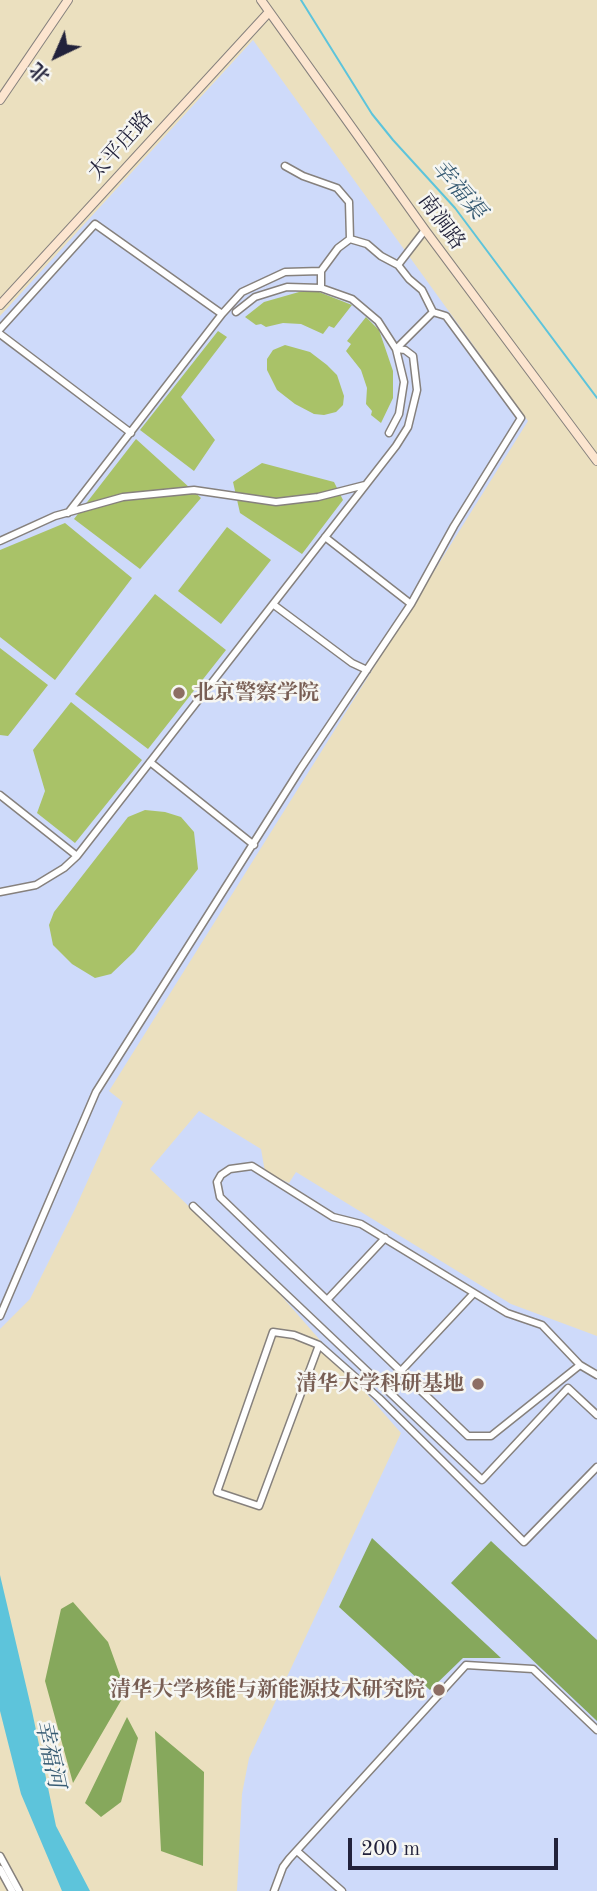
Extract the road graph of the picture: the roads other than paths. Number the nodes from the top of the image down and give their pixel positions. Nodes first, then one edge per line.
1 (68, 0) edge
2 (261, 0) edge
3 (269, 12) junction
4 (0, 100) edge
5 (285, 166) dead end
6 (425, 230) junction
7 (351, 239) junction
8 (398, 265) junction
9 (321, 271) junction
10 (321, 288) junction
11 (0, 305) edge
12 (236, 312) dead end
13 (433, 312) junction
14 (222, 314) junction
15 (0, 332) edge
16 (396, 349) junction
17 (131, 433) junction
18 (389, 433) dead end
19 (597, 461) edge
20 (365, 485) junction
21 (68, 513) junction
22 (325, 537) junction
23 (0, 541) edge
24 (411, 604) junction
25 (274, 605) junction
26 (367, 670) junction
27 (150, 762) junction
28 (0, 795) edge
29 (254, 845) junction
30 (76, 856) junction
31 (0, 892) edge
32 (193, 1206) dead end
33 (385, 1238) junction
34 (474, 1293) junction
35 (327, 1300) junction
36 (0, 1316) edge
37 (319, 1345) junction
38 (580, 1365) junction
39 (401, 1371) junction
40 (597, 1375) edge
41 (597, 1415) edge
42 (597, 1466) edge
43 (597, 1730) edge
44 (297, 1851) junction
45 (0, 1856) edge
46 (0, 1869) edge
47 (12, 1891) edge
48 (19, 1891) edge
49 (274, 1891) edge
50 (342, 1891) edge

1 - 4 main road
2 - 3 main road, 南涧路
3 - 6 main road, 南涧路
3 - 11 main road, 太平庄路
5 - 7 street
6 - 8 street
6 - 19 main road, 南涧路
7 - 8 street
7 - 9 street
8 - 13 street
9 - 10 street
9 - 14 street
10 - 12 street
10 - 16 street
13 - 16 street
13 - 24 street
14 - 15 street
14 - 17 street
15 - 17 street
16 - 18 street
16 - 20 street
17 - 21 street
20 - 21 street
20 - 22 street
21 - 23 street
22 - 24 street
22 - 25 street
24 - 26 street
25 - 26 street
25 - 27 street
26 - 29 street
27 - 29 street
27 - 30 street
28 - 30 street
29 - 36 street
30 - 31 street
32 - 41 street
33 - 34 street
33 - 35 street
33 - 35 street
34 - 38 street
34 - 39 street
35 - 39 street
37 - 37 street
37 - 42 street
38 - 39 street
38 - 40 street
43 - 44 street
44 - 49 street
44 - 50 street
45 - 48 street
46 - 47 street

